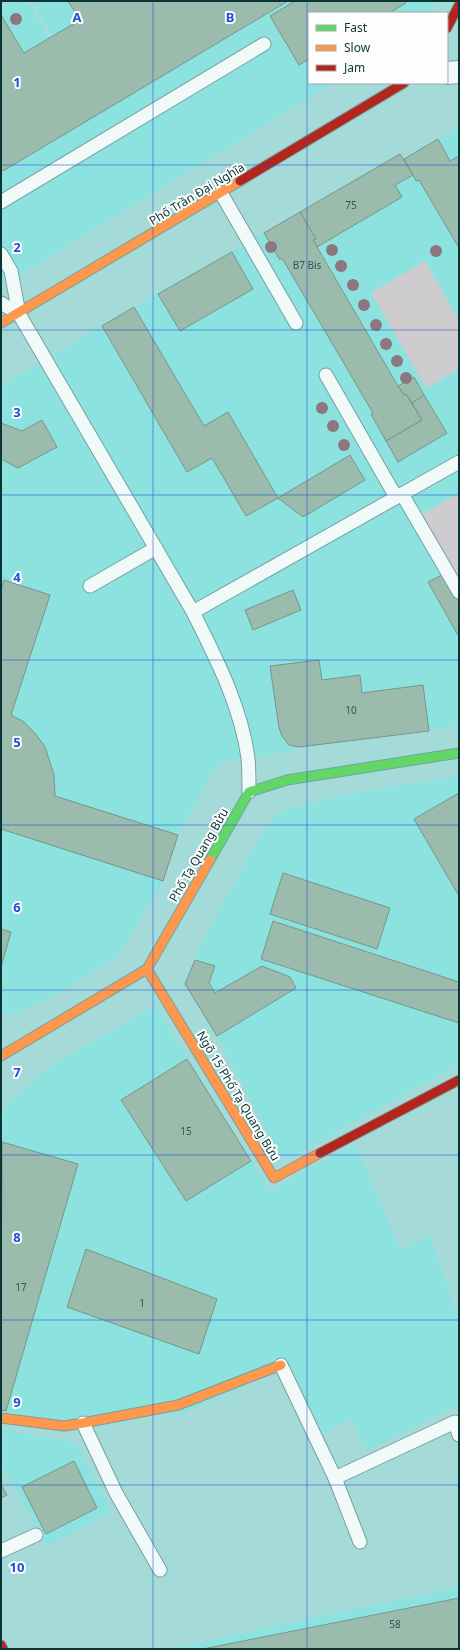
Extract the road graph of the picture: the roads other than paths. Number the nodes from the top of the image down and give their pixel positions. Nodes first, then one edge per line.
1 (459, 6) edge
2 (448, 26) edge
3 (264, 44) dead end
4 (448, 72) edge
5 (459, 72) edge
6 (402, 84) edge
7 (221, 193) junction
8 (1, 202) edge
9 (1, 254) edge
10 (1, 303) edge
11 (19, 314) junction
12 (296, 323) dead end
13 (1, 324) edge
14 (326, 375) dead end
15 (459, 462) edge
16 (399, 496) junction
17 (156, 548) junction
18 (90, 586) dead end
19 (459, 592) edge
20 (193, 612) junction
21 (459, 753) edge
22 (249, 792) junction
23 (147, 969) junction
24 (1, 1056) edge
25 (459, 1080) edge
26 (281, 1365) joint
27 (1, 1418) edge
28 (83, 1423) junction
29 (459, 1435) edge
30 (335, 1478) junction
31 (36, 1536) dead end
32 (360, 1542) dead end
33 (1, 1551) edge
34 (160, 1570) dead end
35 (1, 1645) edge
36 (3, 1649) edge

1 - 2 street
3 - 8 lane
4 - 5 street
6 - 7 street, Phố Trần Đại Nghĩa
7 - 11 street, Phố Trần Đại Nghĩa
7 - 12 lane
9 - 11 lane
10 - 11 lane
11 - 13 street, Phố Trần Đại Nghĩa
11 - 17 lane
14 - 16 lane
15 - 16 lane
16 - 19 lane
16 - 20 lane
17 - 18 lane
17 - 20 lane
20 - 22 lane
21 - 22 street
22 - 23 street, Phố Tạ Quang Bửu
23 - 24 street, Phố Tạ Quang Bửu
23 - 25 street, Ngõ 15 Phố Tạ Quang Bửu
26 - 28 street
26 - 30 lane
27 - 28 street
28 - 34 lane
29 - 30 lane
30 - 32 lane
31 - 33 lane
35 - 36 street

